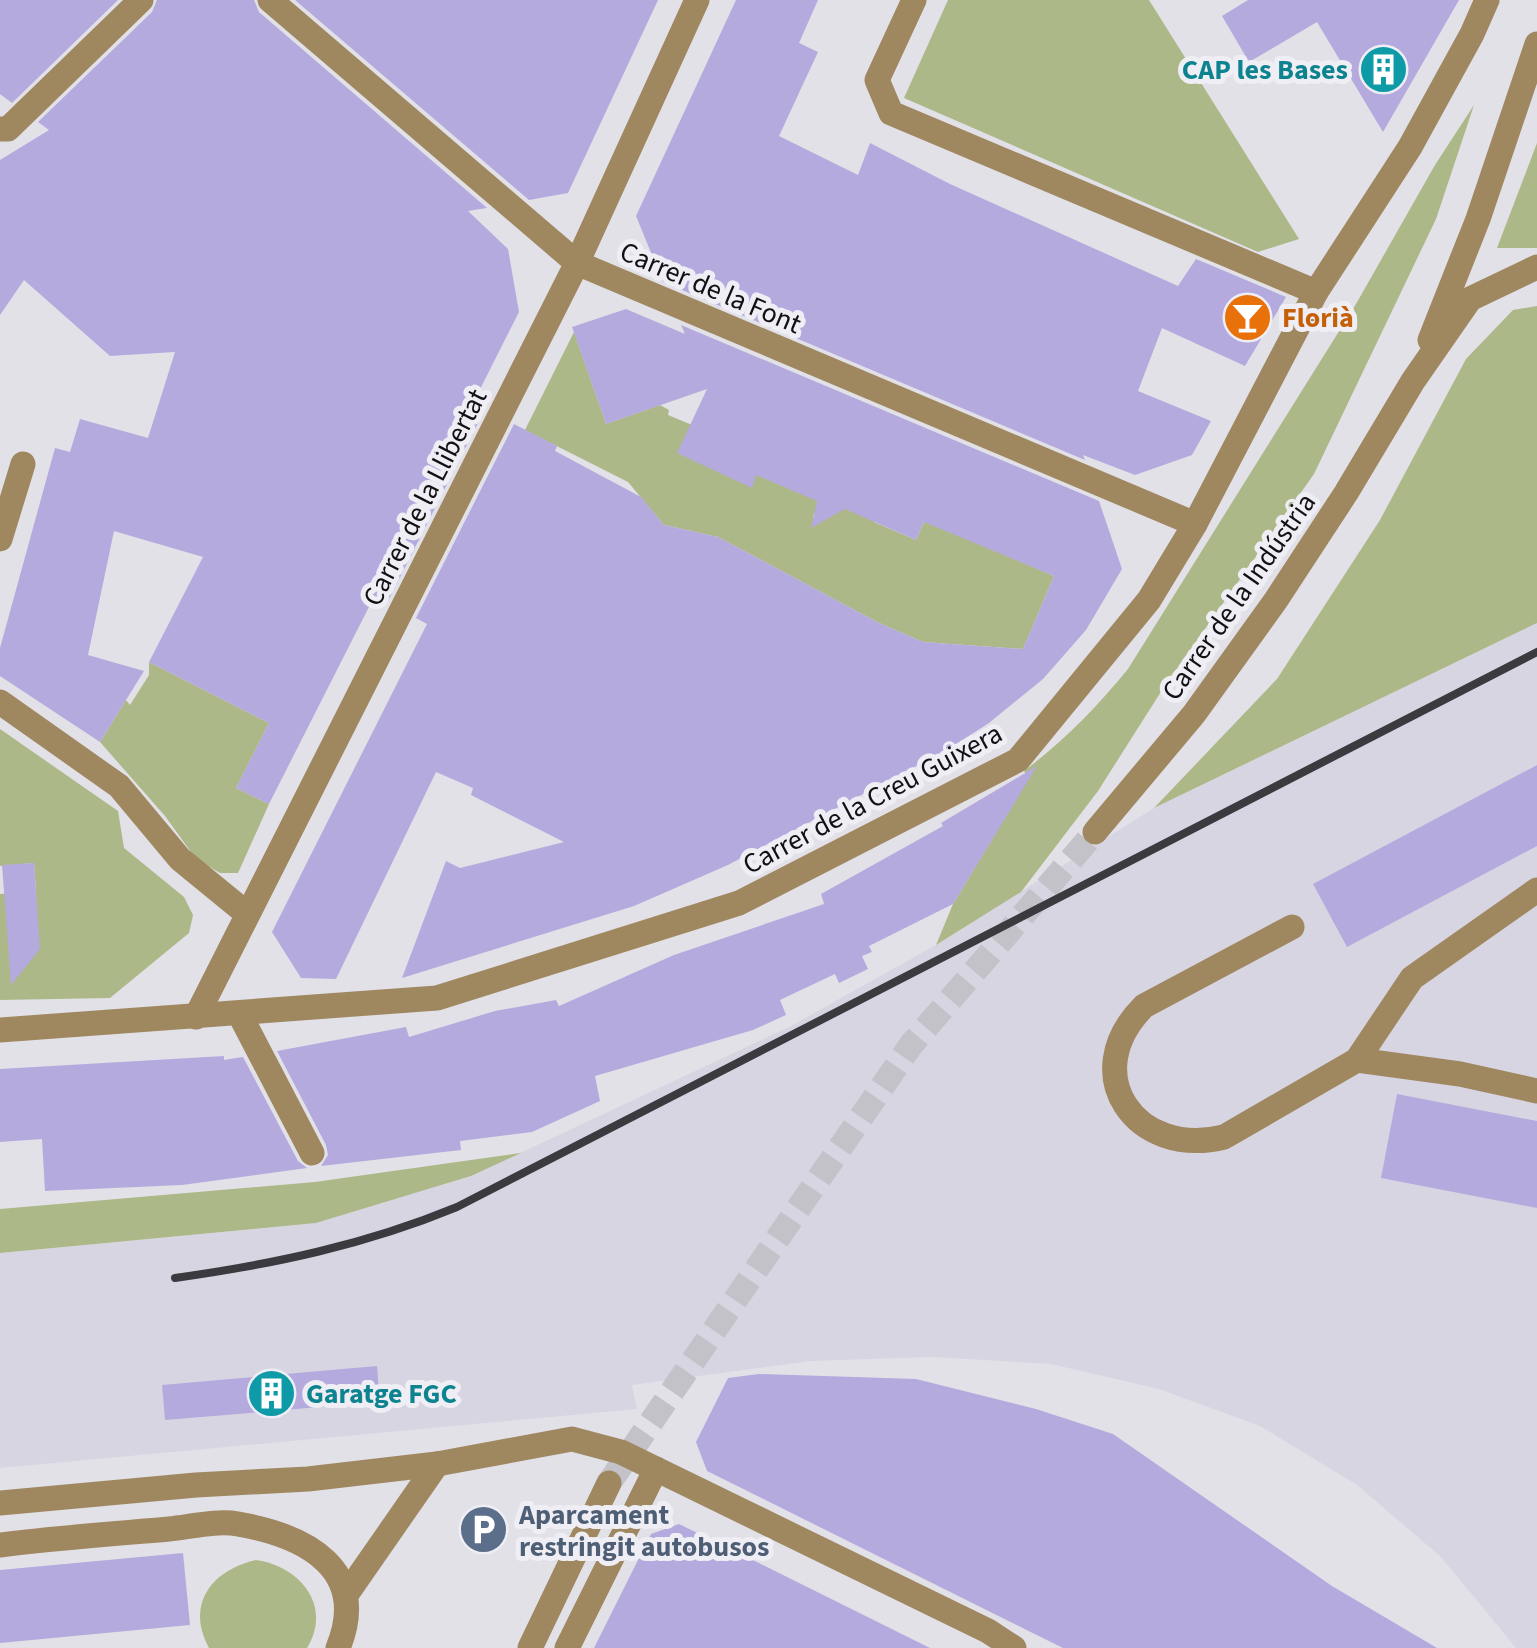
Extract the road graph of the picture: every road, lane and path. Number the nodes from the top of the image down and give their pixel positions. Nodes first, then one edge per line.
1 (141, 0) edge
2 (270, 0) edge
3 (697, 0) edge
4 (914, 0) edge
5 (1487, 0) edge
6 (1537, 44) edge
7 (0, 129) edge
8 (577, 263) junction
9 (1537, 267) edge
10 (1316, 292) junction
11 (1413, 381) junction
12 (22, 464) dead end
13 (1195, 524) junction
14 (0, 539) edge
15 (0, 702) edge
16 (1095, 832) tunnel mouth
17 (1537, 890) edge
18 (246, 913) junction
19 (1292, 927) dead end
20 (238, 1013) junction
21 (196, 1017) junction
22 (0, 1030) edge
23 (1357, 1060) junction
24 (1537, 1091) edge
25 (312, 1153) dead end
26 (437, 1464) junction
27 (656, 1469) junction
28 (609, 1483) tunnel mouth
29 (0, 1503) edge
30 (0, 1546) edge
31 (348, 1592) junction
32 (530, 1644) edge
33 (338, 1648) edge
34 (567, 1648) edge
35 (1014, 1648) edge

1 - 7 street
2 - 8 street, Carrer de la Font
3 - 8 street, Carrer de la Llibertat
4 - 10 street
5 - 10 street, Carrer de la Creu Guixera
6 - 11 street, Carrer de la Indústria
8 - 13 street, Carrer de la Font
8 - 18 street, Carrer de la Llibertat
9 - 11 street, Carrer de la Indústria
10 - 13 street, Carrer de la Creu Guixera
11 - 16 street, Carrer de la Indústria
12 - 14 street
13 - 20 street, Carrer de la Creu Guixera
15 - 18 street
17 - 23 street
18 - 21 street, Carrer de la Llibertat
19 - 23 street
20 - 21 street, Carrer de la Creu Guixera
20 - 25 street
21 - 22 street, Carrer de la Creu Guixera
23 - 24 street
26 - 27 street
26 - 29 street
26 - 31 street
27 - 34 street
27 - 35 street
28 - 32 street
30 - 31 street
31 - 33 street

